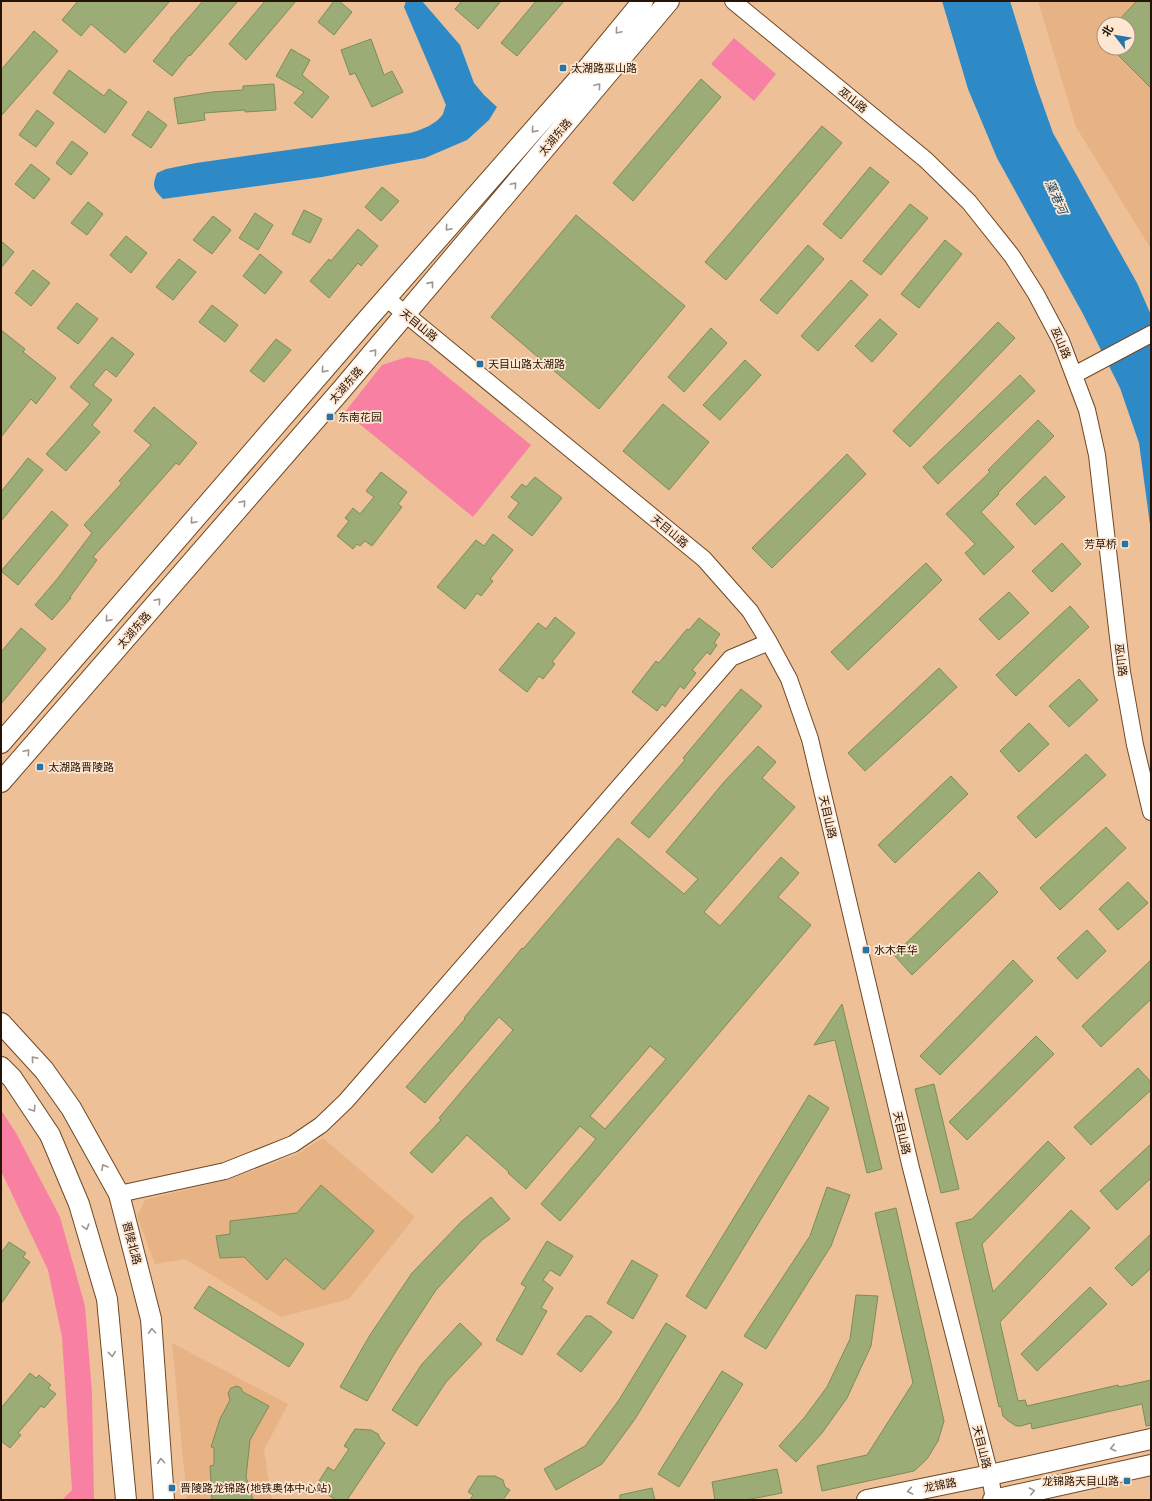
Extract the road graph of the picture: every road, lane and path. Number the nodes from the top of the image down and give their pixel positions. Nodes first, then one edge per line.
1 (643, 1) edge
2 (669, 1) edge
3 (733, 1) edge
4 (386, 298) junction
5 (406, 315) junction
6 (1151, 334) edge
7 (1074, 375) junction
8 (769, 642) junction
9 (1, 743) edge
10 (1, 782) edge
11 (1151, 812) edge
12 (1, 1023) edge
13 (1, 1067) edge
14 (119, 1194) junction
15 (1151, 1439) edge
16 (1151, 1465) edge
17 (990, 1475) junction
18 (126, 1500) edge
19 (164, 1500) edge
20 (867, 1500) edge
21 (994, 1500) edge

1 -> 4 main road, 太湖东路
5 -> 2 main road, 太湖东路
3 - 7 street, 巫山路
4 - 5 street, 天目山路
4 -> 9 main road, 太湖东路
5 - 8 street, 天目山路
10 -> 5 main road, 太湖东路
6 - 7 street
7 - 11 street, 巫山路
8 - 14 street
8 - 17 street, 天目山路
14 -> 12 main road, 晋陵北路
13 -> 18 main road
19 -> 14 main road, 晋陵北路
15 -> 17 main road, 龙锦路
21 -> 16 main road
17 -> 20 main road, 龙锦路
17 - 21 street, 天目山路

